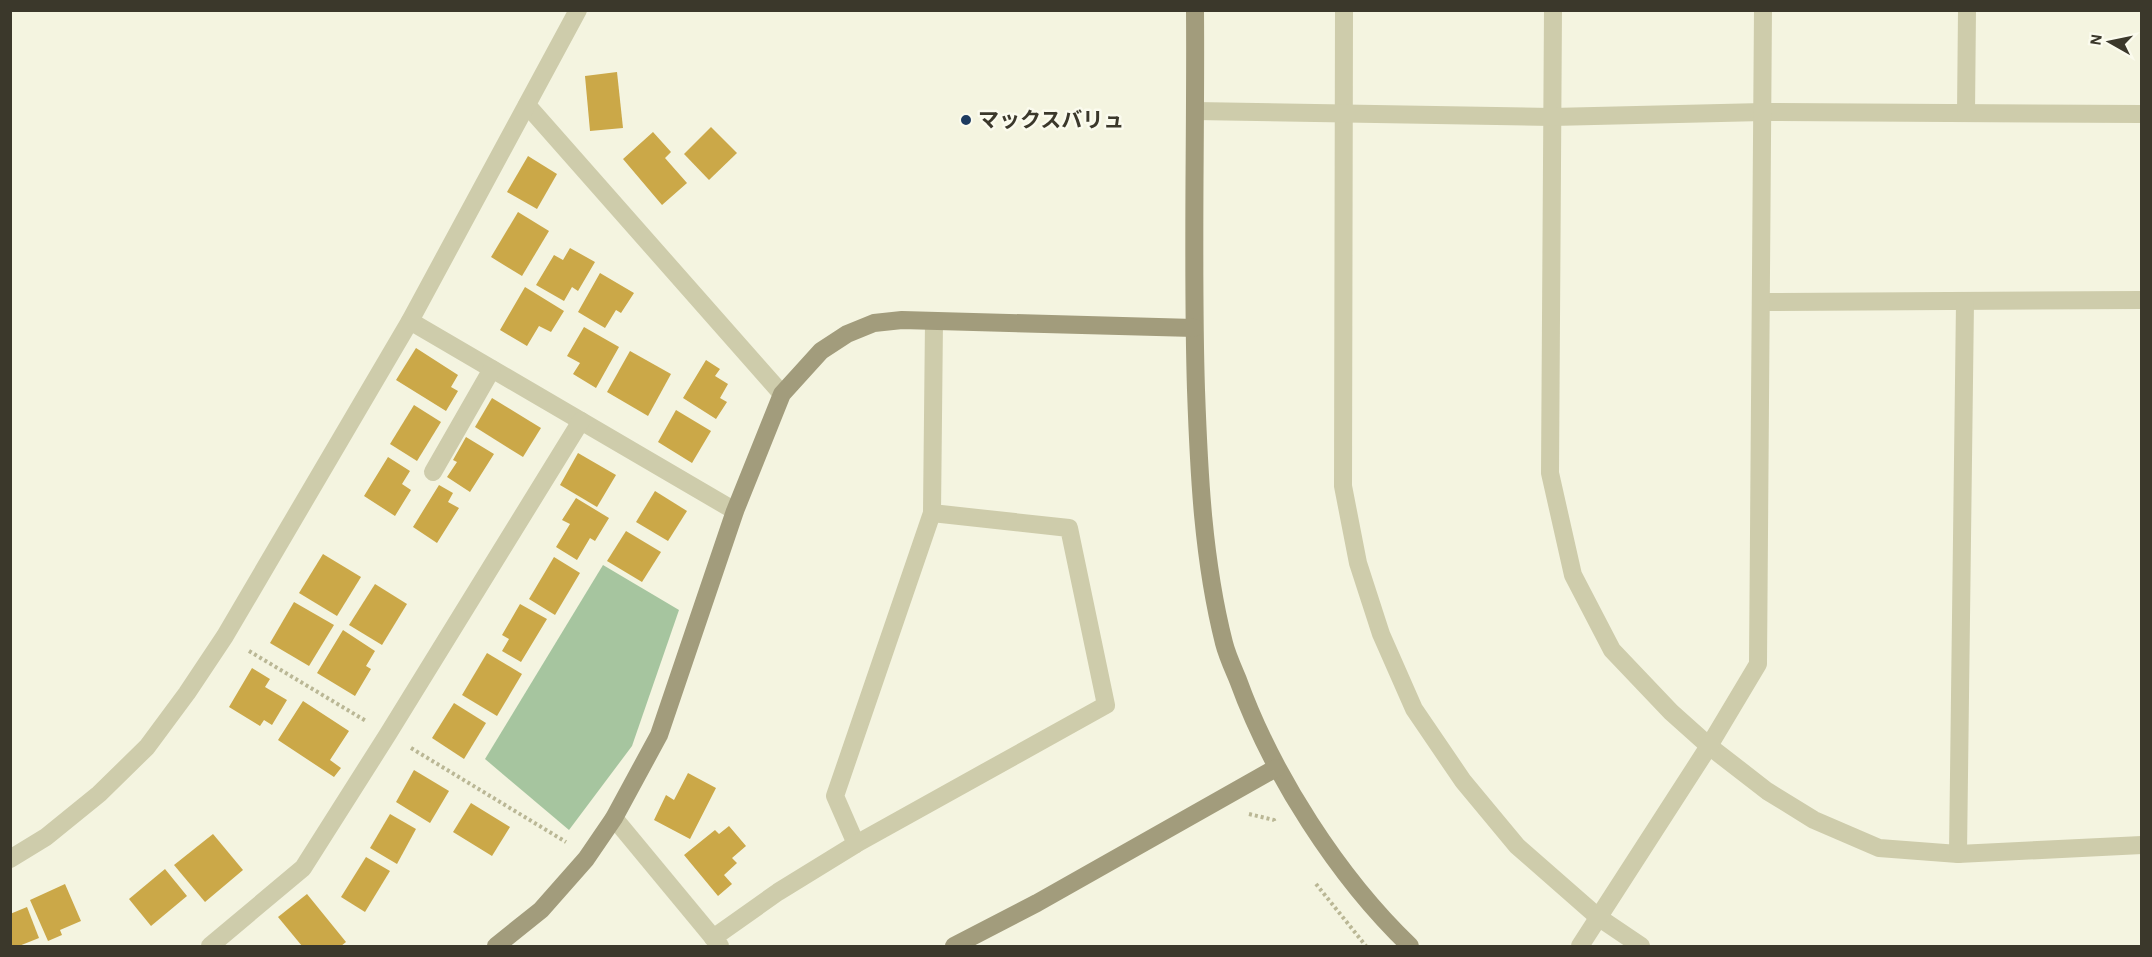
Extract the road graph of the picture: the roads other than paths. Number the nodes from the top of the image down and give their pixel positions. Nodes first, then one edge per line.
1 (1195, 10) edge
2 (1344, 10) edge
3 (1553, 10) edge
4 (1763, 10) edge
5 (1967, 10) edge
6 (573, 14) edge
7 (527, 105) junction
8 (1196, 111) junction
9 (1763, 112) junction
10 (1343, 113) junction
11 (1966, 113) junction
12 (2142, 114) edge
13 (1552, 117) junction
14 (2142, 300) edge
15 (1762, 302) junction
16 (1965, 302) junction
17 (410, 321) junction
18 (934, 321) junction
19 (1194, 328) junction
20 (492, 369) junction
21 (782, 394) junction
22 (581, 421) junction
23 (433, 472) dead end
24 (735, 511) junction
25 (932, 513) junction
26 (1709, 746) junction
27 (1276, 768) junction
28 (614, 818) junction
29 (856, 844) junction
30 (2142, 845) edge
31 (1958, 854) junction
32 (10, 859) edge
33 (1598, 917) junction
34 (716, 942) edge
35 (210, 946) edge
36 (496, 946) edge
37 (954, 946) edge
38 (1410, 946) edge
39 (1580, 946) edge
40 (1641, 946) edge

1 - 8 street
2 - 10 street
3 - 13 street
4 - 9 street
5 - 11 street
6 - 7 street
7 - 17 street
7 - 21 street
8 - 10 street
8 - 19 street
9 - 11 street
9 - 13 street
9 - 15 street
10 - 13 street
10 - 33 street
11 - 12 street
13 - 26 street
14 - 16 street
15 - 16 street
15 - 26 street
16 - 31 street
17 - 20 street
17 - 32 street
18 - 19 street
18 - 21 street
18 - 25 street
19 - 27 street
20 - 22 street
20 - 23 street
21 - 24 street
22 - 24 street
22 - 35 street
24 - 28 street
25 - 29 street
25 - 29 street
26 - 31 street
26 - 33 street
27 - 37 street
27 - 38 street
28 - 34 street
28 - 36 street
29 - 34 street
30 - 31 street
33 - 39 street
33 - 40 street

